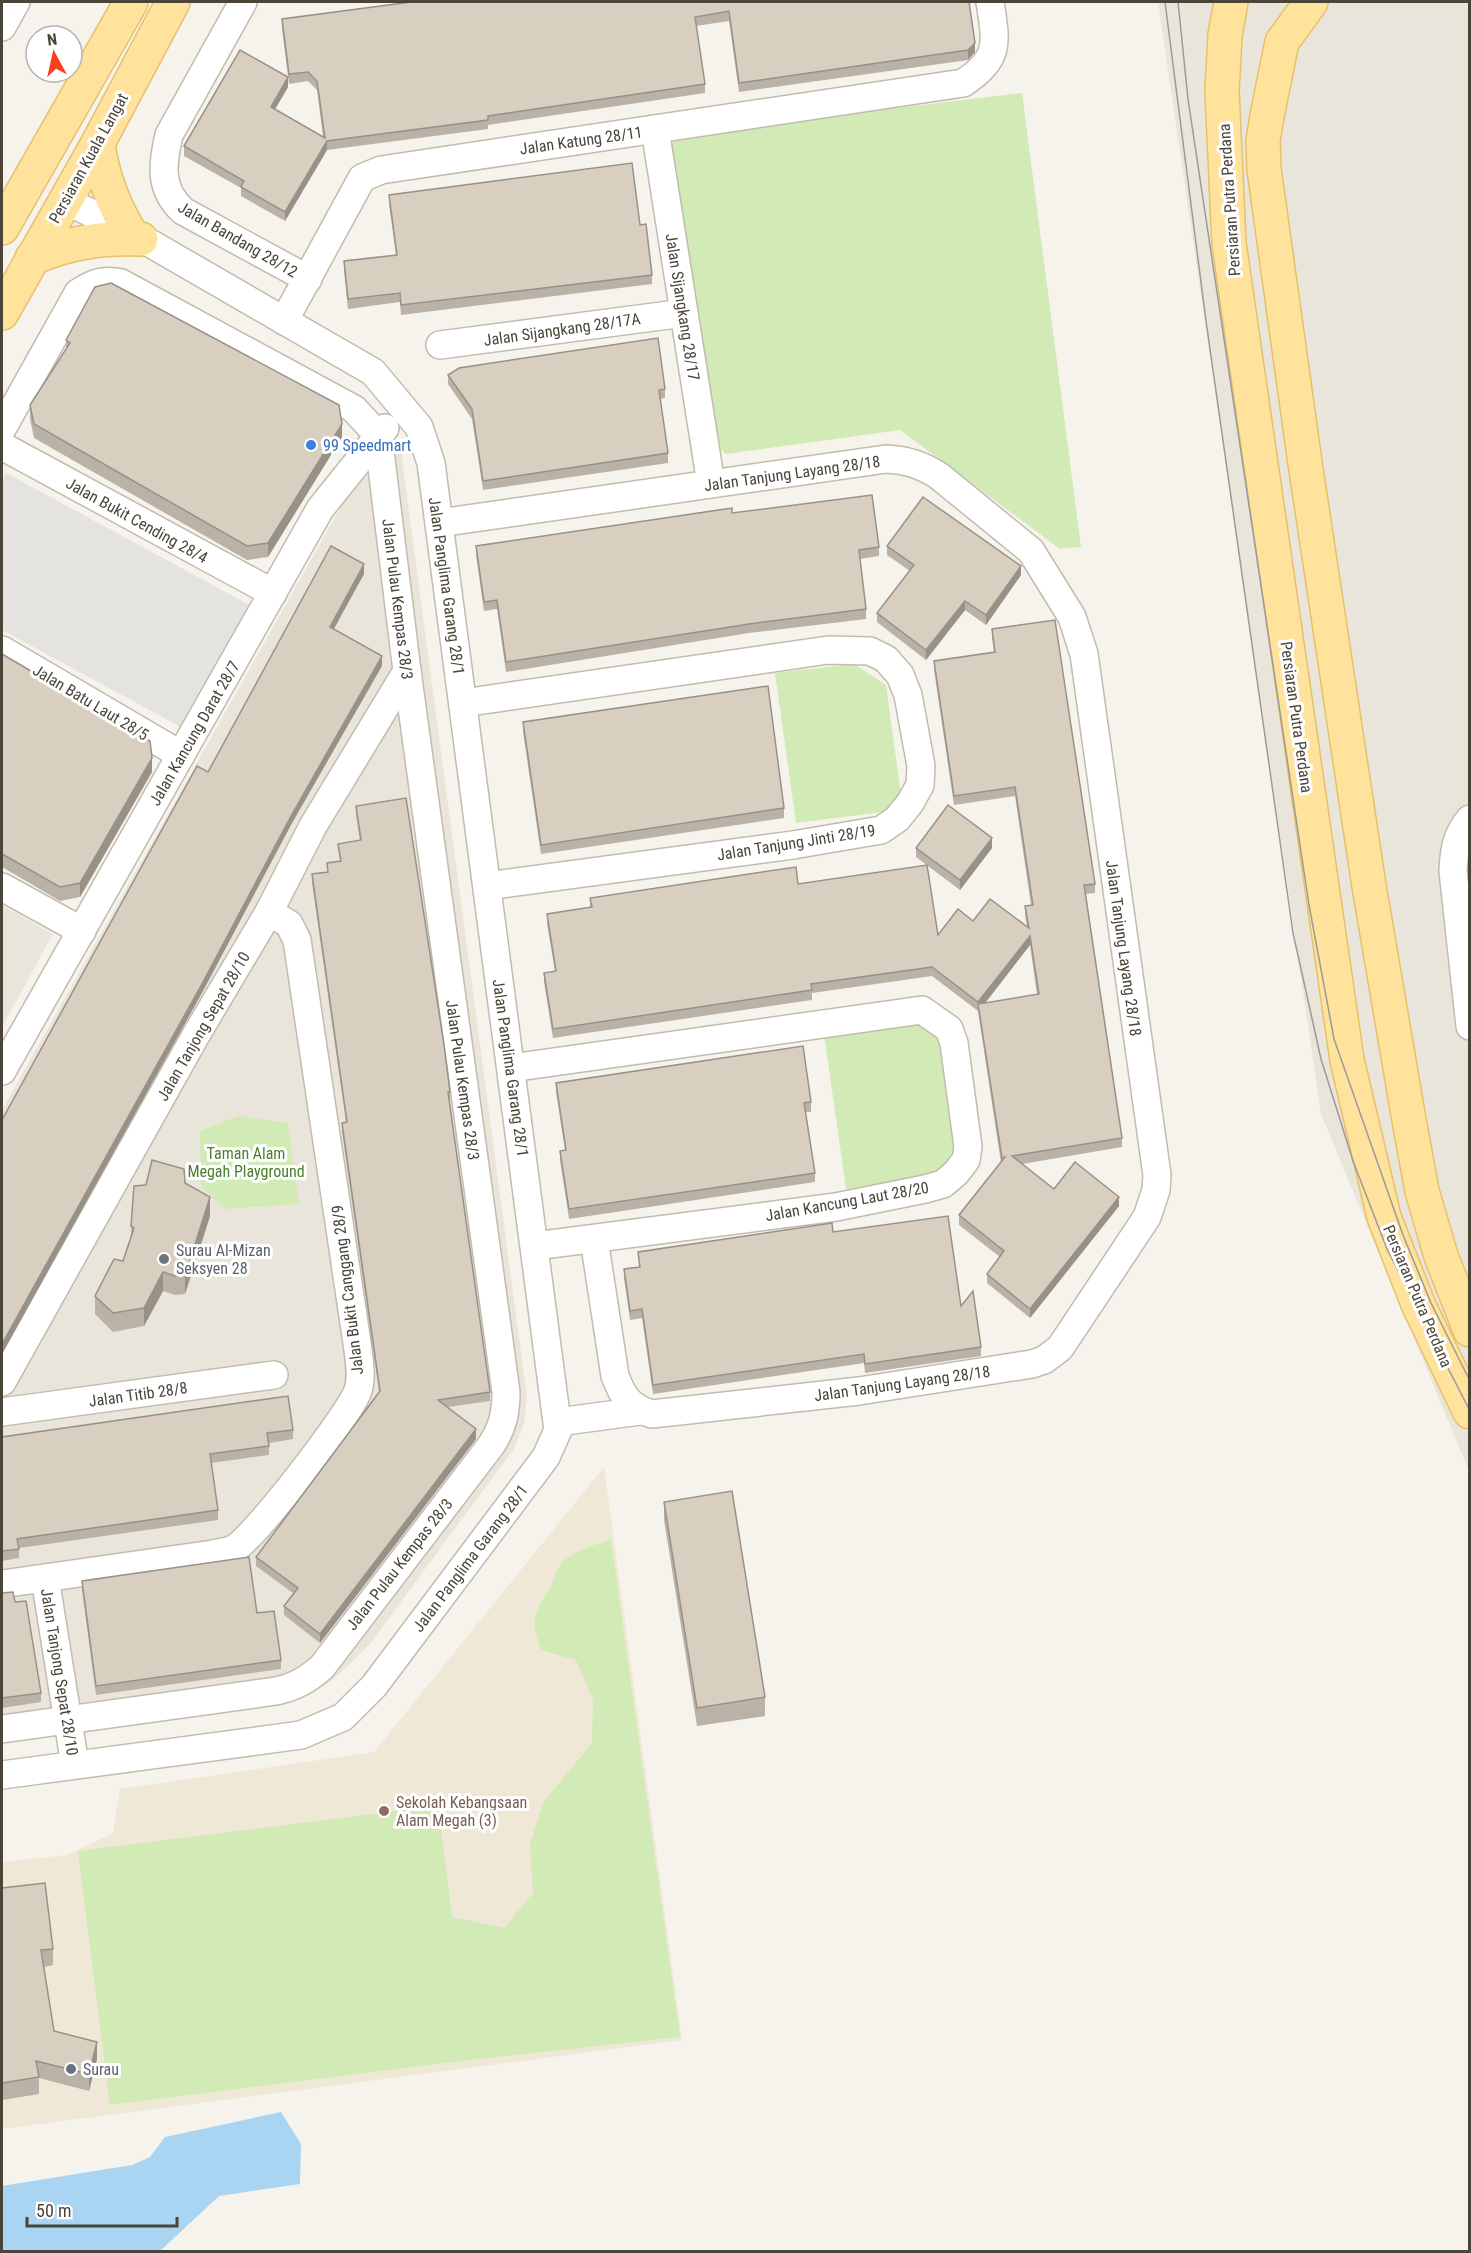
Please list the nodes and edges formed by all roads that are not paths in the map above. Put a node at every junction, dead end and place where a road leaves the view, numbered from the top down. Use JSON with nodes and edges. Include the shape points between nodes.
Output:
{"nodes":[{"id":1,"x":16,"y":2,"type":"edge"},
{"id":2,"x":131,"y":2,"type":"edge"},
{"id":3,"x":173,"y":2,"type":"edge"},
{"id":4,"x":243,"y":2,"type":"edge"},
{"id":5,"x":990,"y":2,"type":"edge"},
{"id":6,"x":1231,"y":2,"type":"edge"},
{"id":7,"x":1311,"y":2,"type":"edge"},
{"id":8,"x":2,"y":27,"type":"edge"},
{"id":9,"x":95,"y":65,"type":"junction"},
{"id":10,"x":655,"y":129,"type":"junction"},
{"id":11,"x":98,"y":143,"type":"junction"},
{"id":12,"x":64,"y":200,"type":"junction"},
{"id":13,"x":2,"y":228,"type":"edge"},
{"id":14,"x":135,"y":235,"type":"junction"},
{"id":15,"x":2,"y":249,"type":"edge"},
{"id":16,"x":32,"y":258,"type":"junction"},
{"id":17,"x":308,"y":279,"type":"junction"},
{"id":18,"x":2,"y":313,"type":"edge"},
{"id":19,"x":684,"y":313,"type":"junction"},
{"id":20,"x":284,"y":321,"type":"junction"},
{"id":21,"x":440,"y":345,"type":"dead end"},
{"id":22,"x":406,"y":408,"type":"junction"},
{"id":23,"x":2,"y":429,"type":"edge"},
{"id":24,"x":378,"y":435,"type":"junction"},
{"id":25,"x":2,"y":446,"type":"edge"},
{"id":26,"x":711,"y":484,"type":"junction"},
{"id":27,"x":439,"y":523,"type":"junction"},
{"id":28,"x":273,"y":593,"type":"junction"},
{"id":29,"x":2,"y":650,"type":"edge"},
{"id":30,"x":407,"y":671,"type":"junction"},
{"id":31,"x":463,"y":703,"type":"junction"},
{"id":32,"x":181,"y":755,"type":"junction"},
{"id":33,"x":1470,"y":819,"type":"edge"},
{"id":34,"x":487,"y":886,"type":"junction"},
{"id":35,"x":2,"y":887,"type":"edge"},
{"id":36,"x":269,"y":912,"type":"junction"},
{"id":37,"x":81,"y":931,"type":"junction"},
{"id":38,"x":1470,"y":1026,"type":"edge"},
{"id":39,"x":511,"y":1068,"type":"junction"},
{"id":40,"x":2,"y":1071,"type":"edge"},
{"id":41,"x":594,"y":1239,"type":"junction"},
{"id":42,"x":535,"y":1246,"type":"junction"},
{"id":43,"x":1470,"y":1330,"type":"edge"},
{"id":44,"x":274,"y":1375,"type":"dead end"},
{"id":45,"x":2,"y":1383,"type":"edge"},
{"id":46,"x":640,"y":1411,"type":"junction"},
{"id":47,"x":2,"y":1412,"type":"edge"},
{"id":48,"x":1470,"y":1412,"type":"edge"},
{"id":49,"x":558,"y":1422,"type":"junction"},
{"id":50,"x":45,"y":1578,"type":"junction"},
{"id":51,"x":2,"y":1584,"type":"edge"},
{"id":52,"x":67,"y":1719,"type":"junction"},
{"id":53,"x":2,"y":1729,"type":"edge"},
{"id":54,"x":75,"y":1765,"type":"junction"},
{"id":55,"x":2,"y":1775,"type":"edge"}],
"edges":[{"from":1,"to":8,"type":"street"},
{"from":2,"to":9,"type":"main road"},
{"from":3,"to":11,"type":"main road","name":"Persiaran Kuala Langat"},
{"from":4,"to":17,"type":"street","name":"Jalan Bandang 28/12","via":[[170,135],[165,151],[165,185],[170,199],[183,211]]},
{"from":5,"to":10,"type":"street","name":"Jalan Katung 28/11","via":[[994,51],[988,64],[963,82]]},
{"from":6,"to":48,"type":"main road","name":"Persiaran Putra Perdana","via":[[1222,91],[1229,243],[1347,1060],[1384,1217],[1418,1304]]},
{"from":7,"to":43,"type":"main road","name":"Persiaran Putra Perdana","via":[[1282,42],[1264,132],[1264,169],[1368,875],[1409,1120],[1422,1191],[1441,1256]]},
{"from":9,"to":12,"type":"main road","via":[[93,82],[59,163],[59,188]]},
{"from":9,"to":13,"type":"main road"},
{"from":10,"to":17,"type":"street","name":"Jalan Katung 28/11","via":[[381,170],[362,178]]},
{"from":10,"to":19,"type":"street","name":"Jalan Sijangkang 28/17"},
{"from":11,"to":12,"type":"main road","name":"Persiaran Kuala Langat"},
{"from":11,"to":14,"type":"main road","via":[[109,193]]},
{"from":12,"to":14,"type":"street","name":"Jalan Panglima Garang 28/1"},
{"from":12,"to":15,"type":"main road","via":[[53,198],[32,207]]},
{"from":12,"to":16,"type":"main road","name":"Persiaran Kuala Langat"},
{"from":14,"to":16,"type":"main road","via":[[78,242]]},
{"from":14,"to":20,"type":"street","name":"Jalan Panglima Garang 28/1"},
{"from":16,"to":18,"type":"main road","name":"Persiaran Kuala Langat"},
{"from":17,"to":20,"type":"street","name":"Jalan Katung 28/11"},
{"from":19,"to":21,"type":"street","name":"Jalan Sijangkang 28/17A"},
{"from":19,"to":26,"type":"street","name":"Jalan Sijangkang 28/17"},
{"from":20,"to":22,"type":"street","name":"Jalan Panglima Garang 28/1","via":[[373,372]]},
{"from":22,"to":24,"type":"street","name":"Jalan Kancung Darat 28/7"},
{"from":22,"to":27,"type":"street","name":"Jalan Panglima Garang 28/1","via":[[427,444]]},
{"from":23,"to":24,"type":"street","via":[[78,293],[92,283],[108,280],[121,283],[354,409]]},
{"from":24,"to":28,"type":"street","name":"Jalan Kancung Darat 28/7","via":[[320,509]]},
{"from":24,"to":30,"type":"street","name":"Jalan Pulau Kempas 28/3"},
{"from":25,"to":28,"type":"street","name":"Jalan Bukit Cending 28/4"},
{"from":26,"to":27,"type":"street","name":"Jalan Tanjung Layang 28/18"},
{"from":26,"to":46,"type":"street","name":"Jalan Tanjung Layang 28/18","via":[[886,459],[907,460],[939,476],[1031,550],[1072,617],[1084,654],[1155,1158],[1156,1190],[1147,1217],[1068,1338],[1044,1360],[859,1391],[652,1414]]},
{"from":27,"to":31,"type":"street","name":"Jalan Panglima Garang 28/1"},
{"from":28,"to":32,"type":"street","name":"Jalan Kancung Darat 28/7"},
{"from":29,"to":32,"type":"street","name":"Jalan Batu Laut 28/5"},
{"from":30,"to":36,"type":"street","name":"Jalan Tanjong Sepat 28/10","via":[[314,826]]},
{"from":30,"to":52,"type":"street","name":"Jalan Pulau Kempas 28/3","via":[[506,1392],[502,1429],[309,1679],[276,1690]]},
{"from":31,"to":34,"type":"street","name":"Jalan Panglima Garang 28/1"},
{"from":31,"to":34,"type":"street","name":"Jalan Tanjung Jinti 28/19","via":[[828,650],[870,651],[886,659],[900,675],[908,696],[921,766],[920,785],[910,803],[881,830]]},
{"from":32,"to":37,"type":"street","name":"Jalan Kancung Darat 28/7"},
{"from":33,"to":38,"type":"street","via":[[1454,847],[1454,871]]},
{"from":34,"to":39,"type":"street","name":"Jalan Panglima Garang 28/1"},
{"from":35,"to":37,"type":"street"},
{"from":36,"to":45,"type":"street","name":"Jalan Tanjong Sepat 28/10"},
{"from":36,"to":50,"type":"street","name":"Jalan Bukit Canggang 28/9","via":[[289,924],[297,940],[357,1343],[358,1392],[273,1507],[235,1548]]},
{"from":37,"to":40,"type":"street","name":"Jalan Kancung Darat 28/7"},
{"from":39,"to":41,"type":"street","name":"Jalan Kancung Laut 28/20","via":[[905,1011],[922,1010],[949,1029],[968,1147],[966,1160],[943,1184],[836,1207]]},
{"from":39,"to":42,"type":"street","name":"Jalan Panglima Garang 28/1"},
{"from":41,"to":42,"type":"street","name":"Jalan Kancung Laut 28/20"},
{"from":41,"to":46,"type":"street","via":[[615,1376],[622,1394]]},
{"from":42,"to":49,"type":"street","name":"Jalan Panglima Garang 28/1"},
{"from":44,"to":47,"type":"street","name":"Jalan Titib 28/8"},
{"from":46,"to":49,"type":"street","name":"Jalan Tanjung Layang 28/18"},
{"from":49,"to":54,"type":"street","name":"Jalan Panglima Garang 28/1","via":[[554,1444],[546,1457],[374,1686],[343,1717],[301,1735]]},
{"from":50,"to":51,"type":"street","name":"Jalan Bukit Canggang 28/9"},
{"from":50,"to":52,"type":"street","name":"Jalan Tanjong Sepat 28/10"},
{"from":52,"to":53,"type":"street","name":"Jalan Pulau Kempas 28/3"},
{"from":52,"to":54,"type":"street","name":"Jalan Tanjong Sepat 28/10"},
{"from":54,"to":55,"type":"street","name":"Jalan Panglima Garang 28/1"}]}
